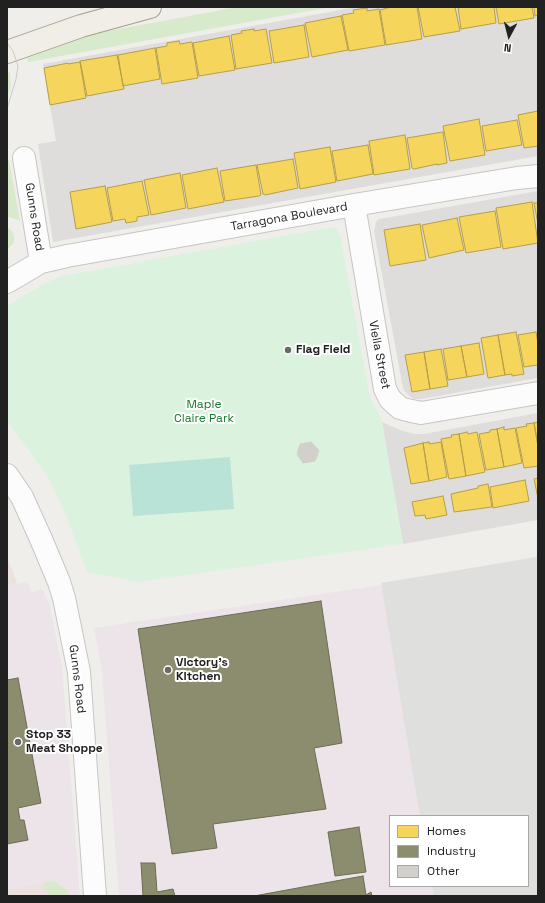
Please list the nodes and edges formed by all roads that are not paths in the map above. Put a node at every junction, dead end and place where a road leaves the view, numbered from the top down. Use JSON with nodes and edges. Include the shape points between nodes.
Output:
{"nodes":[{"id":1,"x":150,"y":7,"type":"edge"},
{"id":2,"x":7,"y":52,"type":"edge"},
{"id":3,"x":24,"y":158,"type":"dead end"},
{"id":4,"x":538,"y":176,"type":"edge"},
{"id":5,"x":354,"y":205,"type":"junction"},
{"id":6,"x":41,"y":262,"type":"junction"},
{"id":7,"x":7,"y":282,"type":"edge"},
{"id":8,"x":538,"y":393,"type":"edge"},
{"id":9,"x":7,"y":475,"type":"edge"},
{"id":10,"x":95,"y":896,"type":"edge"}],
"edges":[{"from":1,"to":2,"type":"main road","via":[[81,26]]},
{"from":3,"to":6,"type":"street","name":"Gunns Road"},
{"from":4,"to":5,"type":"street","name":"Tarragona Boulevard"},
{"from":5,"to":6,"type":"street","name":"Tarragona Boulevard"},
{"from":5,"to":8,"type":"street","name":"Viella Street","via":[[384,389],[390,399],[400,408],[420,413]]},
{"from":6,"to":7,"type":"street","name":"Gunns Road"},
{"from":9,"to":10,"type":"street","name":"Gunns Road","via":[[22,497],[64,598],[79,672]]}]}
